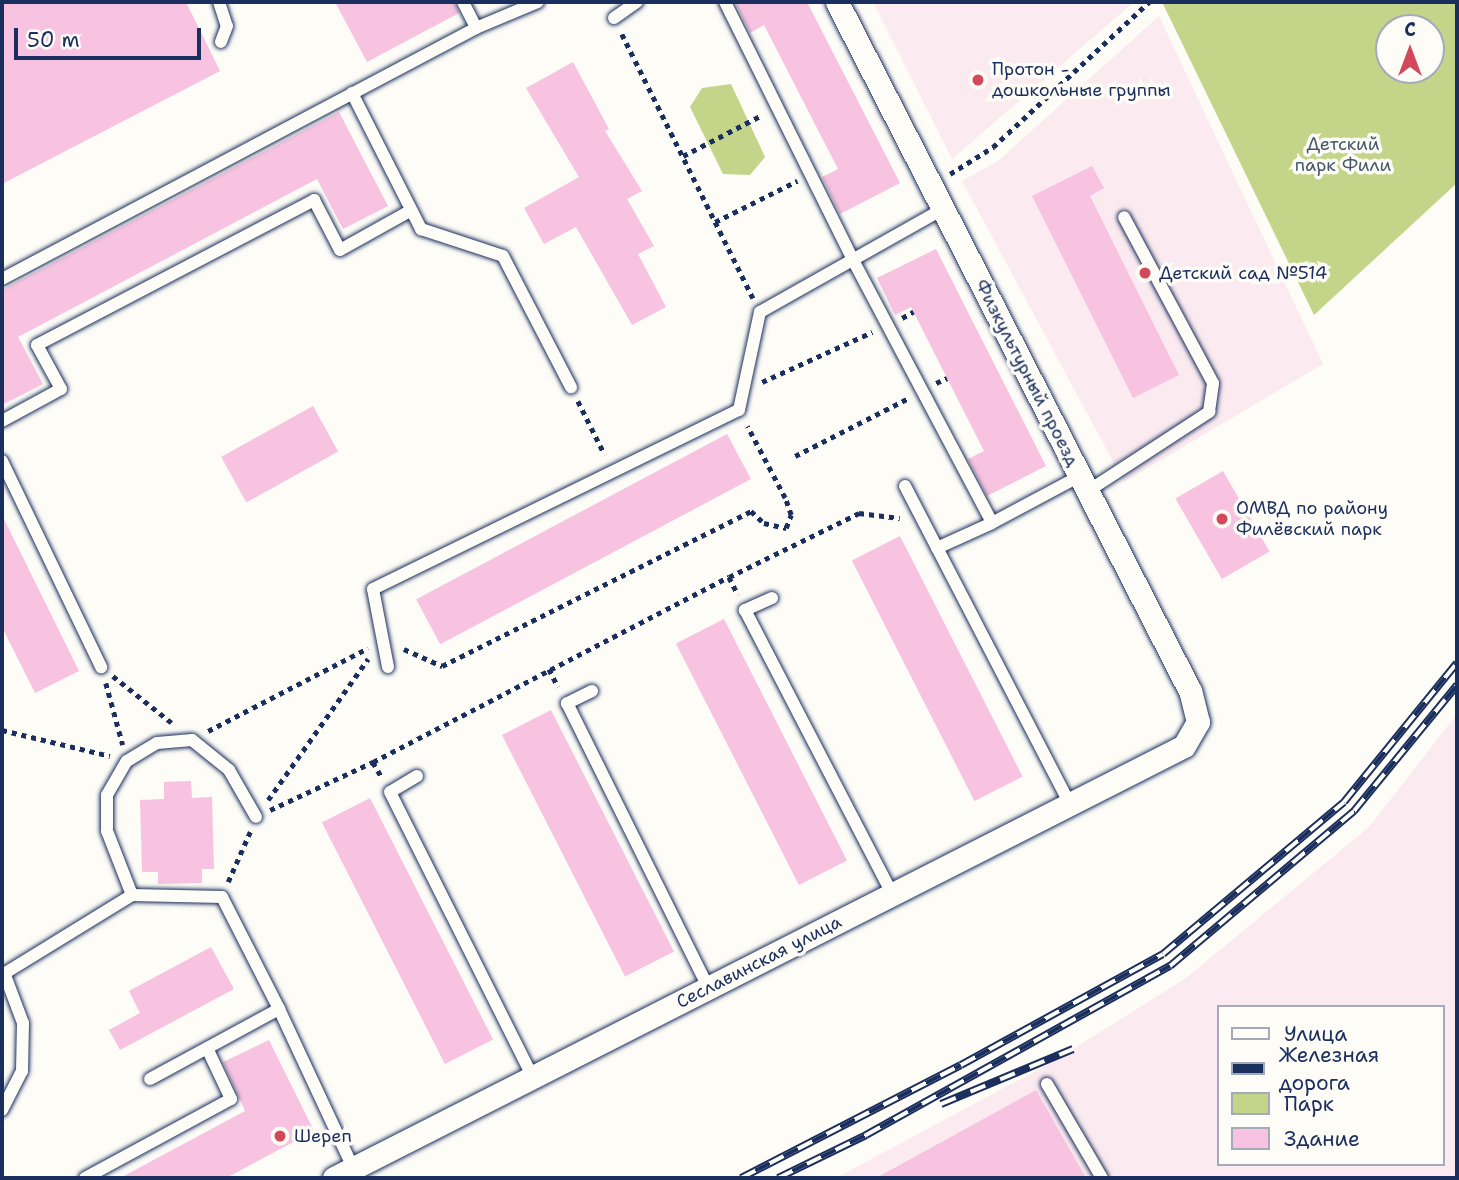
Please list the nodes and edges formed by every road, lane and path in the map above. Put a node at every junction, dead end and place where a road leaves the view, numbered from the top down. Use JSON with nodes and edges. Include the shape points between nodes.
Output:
{"nodes":[{"id":1,"x":219,"y":2,"type":"edge"},
{"id":2,"x":463,"y":2,"type":"edge"},
{"id":3,"x":538,"y":2,"type":"edge"},
{"id":4,"x":637,"y":2,"type":"edge"},
{"id":5,"x":725,"y":2,"type":"edge"},
{"id":6,"x":837,"y":2,"type":"edge"},
{"id":7,"x":1149,"y":2,"type":"edge"},
{"id":8,"x":614,"y":18,"type":"joint"},
{"id":9,"x":475,"y":29,"type":"junction"},
{"id":10,"x":221,"y":42,"type":"dead end"},
{"id":11,"x":352,"y":93,"type":"junction"},
{"id":12,"x":777,"y":108,"type":"junction"},
{"id":13,"x":683,"y":156,"type":"junction"},
{"id":14,"x":810,"y":175,"type":"junction"},
{"id":15,"x":931,"y":186,"type":"junction"},
{"id":16,"x":943,"y":209,"type":"junction"},
{"id":17,"x":410,"y":211,"type":"junction"},
{"id":18,"x":1124,"y":217,"type":"dead end"},
{"id":19,"x":715,"y":222,"type":"junction"},
{"id":20,"x":853,"y":260,"type":"junction"},
{"id":21,"x":2,"y":279,"type":"edge"},
{"id":22,"x":760,"y":312,"type":"junction"},
{"id":23,"x":914,"y":312,"type":"dead end"},
{"id":24,"x":887,"y":325,"type":"junction"},
{"id":25,"x":947,"y":378,"type":"dead end"},
{"id":26,"x":571,"y":387,"type":"joint"},
{"id":27,"x":742,"y":391,"type":"junction"},
{"id":28,"x":922,"y":391,"type":"junction"},
{"id":29,"x":739,"y":410,"type":"junction"},
{"id":30,"x":2,"y":421,"type":"edge"},
{"id":31,"x":795,"y":456,"type":"dead end"},
{"id":32,"x":2,"y":461,"type":"edge"},
{"id":33,"x":613,"y":471,"type":"junction"},
{"id":34,"x":1084,"y":484,"type":"junction"},
{"id":35,"x":905,"y":486,"type":"dead end"},
{"id":36,"x":923,"y":521,"type":"junction"},
{"id":37,"x":992,"y":523,"type":"junction"},
{"id":38,"x":937,"y":548,"type":"junction"},
{"id":39,"x":772,"y":598,"type":"dead end"},
{"id":40,"x":384,"y":640,"type":"junction"},
{"id":41,"x":101,"y":667,"type":"junction"},
{"id":42,"x":388,"y":667,"type":"dead end"},
{"id":43,"x":592,"y":691,"type":"dead end"},
{"id":44,"x":2,"y":730,"type":"edge"},
{"id":45,"x":192,"y":740,"type":"junction"},
{"id":46,"x":1184,"y":746,"type":"joint"},
{"id":47,"x":127,"y":761,"type":"junction"},
{"id":48,"x":417,"y":776,"type":"dead end"},
{"id":49,"x":1070,"y":804,"type":"junction"},
{"id":50,"x":256,"y":817,"type":"junction"},
{"id":51,"x":892,"y":894,"type":"junction"},
{"id":52,"x":132,"y":895,"type":"junction"},
{"id":53,"x":222,"y":897,"type":"junction"},
{"id":54,"x":4,"y":975,"type":"edge"},
{"id":55,"x":708,"y":988,"type":"junction"},
{"id":56,"x":279,"y":1009,"type":"junction"},
{"id":57,"x":207,"y":1048,"type":"junction"},
{"id":58,"x":533,"y":1077,"type":"junction"},
{"id":59,"x":150,"y":1079,"type":"dead end"},
{"id":60,"x":1047,"y":1084,"type":"dead end"},
{"id":61,"x":2,"y":1110,"type":"edge"},
{"id":62,"x":344,"y":1173,"type":"edge"},
{"id":63,"x":85,"y":1178,"type":"edge"},
{"id":64,"x":1102,"y":1178,"type":"edge"}],
"edges":[{"from":1,"to":10,"type":"lane","via":[[227,26]]},
{"from":2,"to":9,"type":"lane"},
{"from":3,"to":9,"type":"lane"},
{"from":4,"to":8,"type":"lane"},
{"from":5,"to":12,"type":"lane"},
{"from":6,"to":15,"type":"street","name":"Физкультурный проезд"},
{"from":7,"to":15,"type":"path","via":[[993,147]]},
{"from":8,"to":13,"type":"path"},
{"from":9,"to":11,"type":"lane"},
{"from":11,"to":17,"type":"lane"},
{"from":11,"to":21,"type":"lane"},
{"from":12,"to":13,"type":"path"},
{"from":12,"to":14,"type":"lane"},
{"from":13,"to":19,"type":"path"},
{"from":14,"to":19,"type":"path"},
{"from":14,"to":20,"type":"lane"},
{"from":15,"to":16,"type":"street","name":"Физкультурный проезд"},
{"from":16,"to":20,"type":"lane"},
{"from":16,"to":34,"type":"street","name":"Физкультурный проезд"},
{"from":17,"to":26,"type":"lane","via":[[421,229],[503,256]]},
{"from":17,"to":30,"type":"lane","via":[[340,250],[314,200],[37,345],[61,389]]},
{"from":18,"to":34,"type":"lane","via":[[1213,383],[1209,412]]},
{"from":19,"to":22,"type":"path"},
{"from":20,"to":22,"type":"lane"},
{"from":20,"to":24,"type":"lane"},
{"from":22,"to":27,"type":"lane"},
{"from":23,"to":24,"type":"path"},
{"from":24,"to":27,"type":"path"},
{"from":24,"to":28,"type":"lane"},
{"from":25,"to":28,"type":"path"},
{"from":26,"to":33,"type":"path"},
{"from":27,"to":29,"type":"lane"},
{"from":28,"to":31,"type":"path"},
{"from":28,"to":37,"type":"lane"},
{"from":29,"to":33,"type":"lane"},
{"from":29,"to":40,"type":"path","via":[[785,498],[791,515],[786,528],[764,523],[751,511],[442,666]]},
{"from":32,"to":41,"type":"lane"},
{"from":33,"to":40,"type":"lane","via":[[373,589]]},
{"from":34,"to":37,"type":"lane"},
{"from":34,"to":46,"type":"street","name":"Физкультурный проезд","via":[[1190,691],[1198,722]]},
{"from":35,"to":36,"type":"lane"},
{"from":36,"to":38,"type":"lane"},
{"from":36,"to":50,"type":"path","via":[[859,513],[373,762]]},
{"from":37,"to":38,"type":"lane"},
{"from":38,"to":49,"type":"lane"},
{"from":39,"to":51,"type":"lane","via":[[745,610]]},
{"from":40,"to":42,"type":"lane"},
{"from":40,"to":45,"type":"path"},
{"from":40,"to":50,"type":"path"},
{"from":41,"to":45,"type":"path"},
{"from":41,"to":47,"type":"path"},
{"from":43,"to":55,"type":"lane","via":[[567,703]]},
{"from":44,"to":47,"type":"path"},
{"from":45,"to":47,"type":"lane","via":[[157,743]]},
{"from":45,"to":50,"type":"lane","via":[[229,770]]},
{"from":46,"to":49,"type":"street","name":"Сеславинская улица"},
{"from":47,"to":52,"type":"lane","via":[[107,795],[107,831]]},
{"from":48,"to":58,"type":"lane","via":[[390,792]]},
{"from":49,"to":51,"type":"street","name":"Сеславинская улица"},
{"from":50,"to":53,"type":"path"},
{"from":51,"to":55,"type":"street","name":"Сеславинская улица"},
{"from":52,"to":53,"type":"lane"},
{"from":52,"to":54,"type":"lane"},
{"from":53,"to":56,"type":"lane"},
{"from":54,"to":61,"type":"lane","via":[[23,1023],[22,1071]]},
{"from":55,"to":58,"type":"street","name":"Сеславинская улица"},
{"from":56,"to":57,"type":"lane"},
{"from":56,"to":62,"type":"lane"},
{"from":57,"to":59,"type":"lane"},
{"from":57,"to":63,"type":"lane","via":[[231,1099]]},
{"from":58,"to":62,"type":"street","name":"Сеславинская улица"},
{"from":60,"to":64,"type":"lane"}]}
